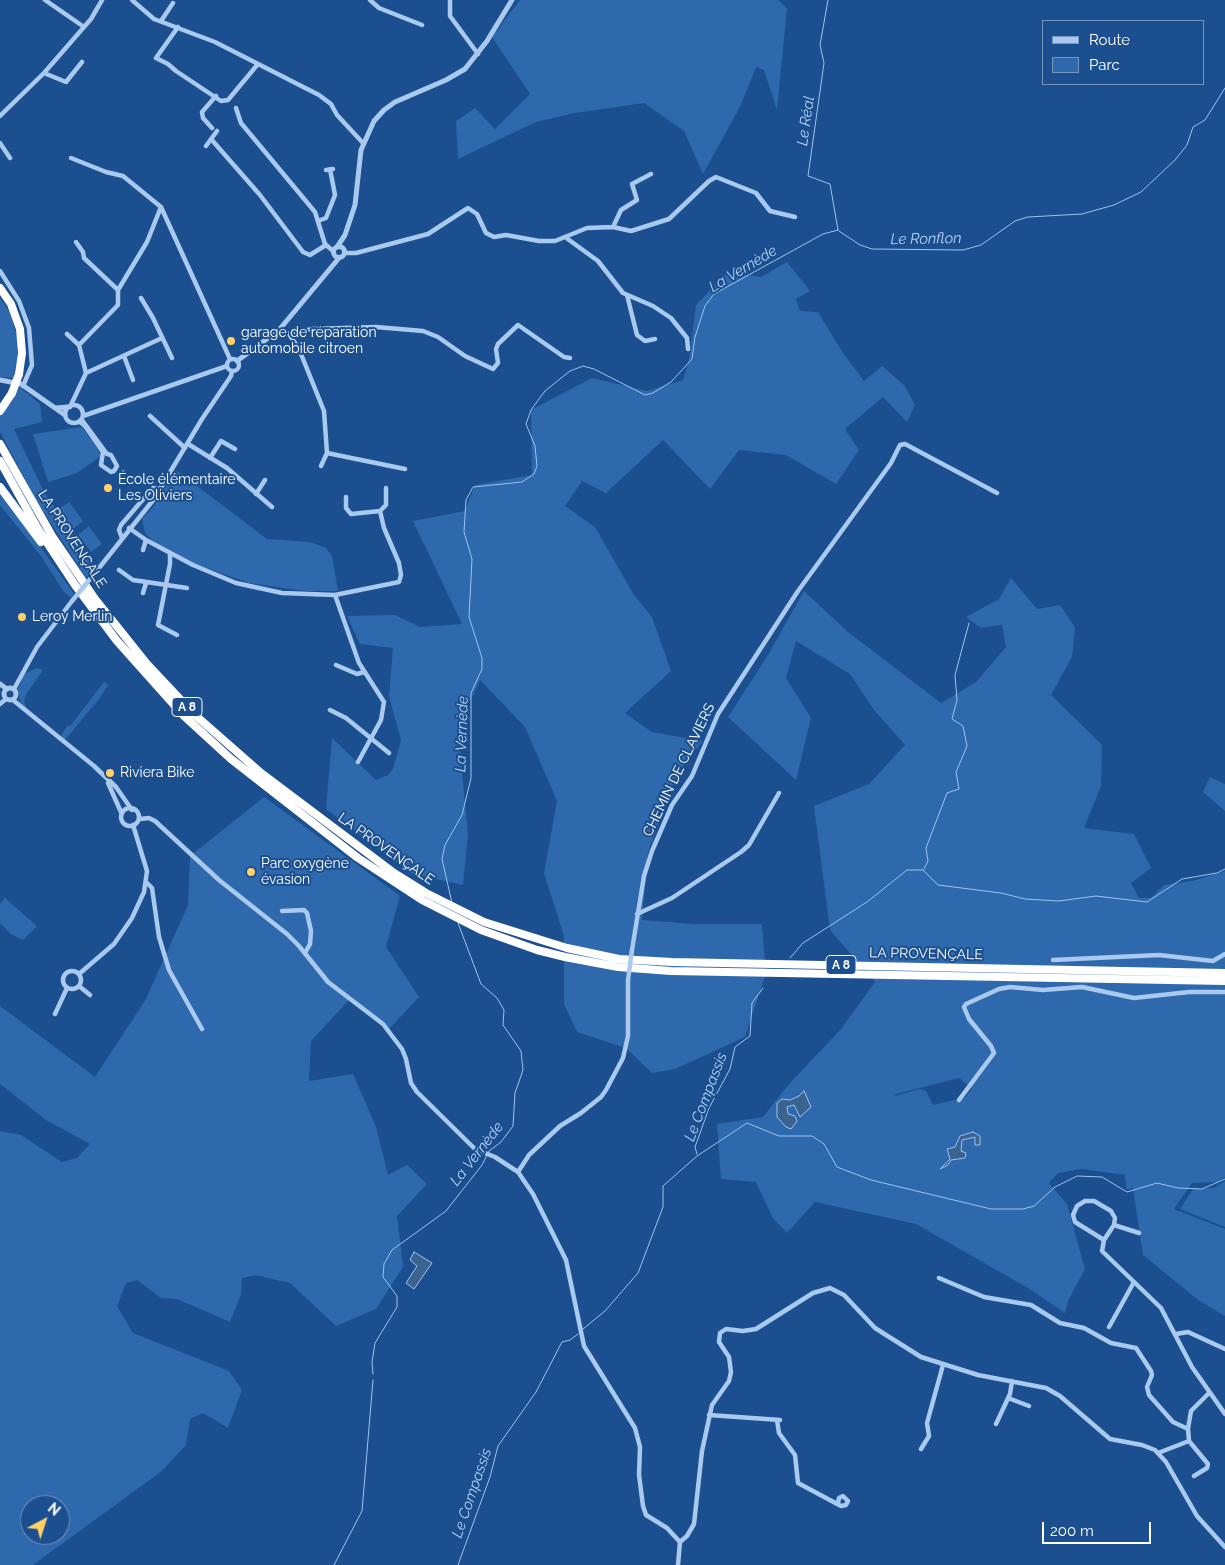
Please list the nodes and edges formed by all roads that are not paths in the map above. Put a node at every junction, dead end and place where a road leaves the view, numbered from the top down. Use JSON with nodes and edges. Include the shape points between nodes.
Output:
{"nodes":[{"id":1,"x":45,"y":0,"type":"edge"},
{"id":2,"x":102,"y":0,"type":"edge"},
{"id":3,"x":132,"y":0,"type":"edge"},
{"id":4,"x":370,"y":0,"type":"edge"},
{"id":5,"x":450,"y":0,"type":"edge"},
{"id":6,"x":512,"y":0,"type":"edge"},
{"id":7,"x":173,"y":4,"type":"dead end"},
{"id":8,"x":161,"y":21,"type":"junction"},
{"id":9,"x":422,"y":25,"type":"dead end"},
{"id":10,"x":84,"y":27,"type":"junction"},
{"id":11,"x":178,"y":27,"type":"junction"},
{"id":12,"x":478,"y":54,"type":"junction"},
{"id":13,"x":82,"y":62,"type":"dead end"},
{"id":14,"x":258,"y":64,"type":"junction"},
{"id":15,"x":44,"y":73,"type":"junction"},
{"id":16,"x":216,"y":96,"type":"junction"},
{"id":17,"x":236,"y":108,"type":"dead end"},
{"id":18,"x":0,"y":116,"type":"edge"},
{"id":19,"x":212,"y":128,"type":"dead end"},
{"id":20,"x":217,"y":131,"type":"dead end"},
{"id":21,"x":211,"y":139,"type":"junction"},
{"id":22,"x":363,"y":142,"type":"junction"},
{"id":23,"x":0,"y":143,"type":"edge"},
{"id":24,"x":206,"y":146,"type":"dead end"},
{"id":25,"x":10,"y":158,"type":"dead end"},
{"id":26,"x":72,"y":158,"type":"dead end"},
{"id":27,"x":330,"y":169,"type":"dead end"},
{"id":28,"x":651,"y":174,"type":"dead end"},
{"id":29,"x":161,"y":207,"type":"junction"},
{"id":30,"x":795,"y":217,"type":"dead end"},
{"id":31,"x":318,"y":221,"type":"junction"},
{"id":32,"x":613,"y":226,"type":"junction"},
{"id":33,"x":345,"y":235,"type":"junction"},
{"id":34,"x":565,"y":237,"type":"junction"},
{"id":35,"x":76,"y":242,"type":"dead end"},
{"id":36,"x":326,"y":246,"type":"junction"},
{"id":37,"x":335,"y":251,"type":"junction"},
{"id":38,"x":344,"y":251,"type":"junction"},
{"id":39,"x":339,"y":258,"type":"junction"},
{"id":40,"x":331,"y":266,"type":"junction"},
{"id":41,"x":0,"y":271,"type":"edge"},
{"id":42,"x":0,"y":288,"type":"edge"},
{"id":43,"x":118,"y":290,"type":"junction"},
{"id":44,"x":0,"y":295,"type":"edge"},
{"id":45,"x":627,"y":295,"type":"junction"},
{"id":46,"x":140,"y":298,"type":"dead end"},
{"id":47,"x":279,"y":330,"type":"junction"},
{"id":48,"x":67,"y":334,"type":"dead end"},
{"id":49,"x":290,"y":334,"type":"junction"},
{"id":50,"x":162,"y":338,"type":"junction"},
{"id":51,"x":655,"y":339,"type":"dead end"},
{"id":52,"x":79,"y":345,"type":"junction"},
{"id":53,"x":688,"y":349,"type":"dead end"},
{"id":54,"x":124,"y":356,"type":"junction"},
{"id":55,"x":172,"y":358,"type":"dead end"},
{"id":56,"x":570,"y":358,"type":"dead end"},
{"id":57,"x":230,"y":359,"type":"junction"},
{"id":58,"x":237,"y":361,"type":"junction"},
{"id":59,"x":227,"y":366,"type":"junction"},
{"id":60,"x":232,"y":371,"type":"junction"},
{"id":61,"x":86,"y":373,"type":"junction"},
{"id":62,"x":18,"y":374,"type":"junction"},
{"id":63,"x":0,"y":380,"type":"edge"},
{"id":64,"x":133,"y":380,"type":"dead end"},
{"id":65,"x":23,"y":386,"type":"junction"},
{"id":66,"x":74,"y":397,"type":"junction"},
{"id":67,"x":69,"y":407,"type":"junction"},
{"id":68,"x":56,"y":408,"type":"junction"},
{"id":69,"x":80,"y":408,"type":"junction"},
{"id":70,"x":0,"y":410,"type":"edge"},
{"id":71,"x":92,"y":412,"type":"junction"},
{"id":72,"x":65,"y":416,"type":"junction"},
{"id":73,"x":150,"y":416,"type":"dead end"},
{"id":74,"x":82,"y":419,"type":"junction"},
{"id":75,"x":0,"y":444,"type":"edge"},
{"id":76,"x":187,"y":446,"type":"junction"},
{"id":77,"x":235,"y":449,"type":"dead end"},
{"id":78,"x":327,"y":453,"type":"junction"},
{"id":79,"x":210,"y":458,"type":"junction"},
{"id":80,"x":0,"y":461,"type":"edge"},
{"id":81,"x":321,"y":466,"type":"dead end"},
{"id":82,"x":405,"y":469,"type":"dead end"},
{"id":83,"x":265,"y":480,"type":"dead end"},
{"id":84,"x":0,"y":487,"type":"edge"},
{"id":85,"x":386,"y":488,"type":"dead end"},
{"id":86,"x":160,"y":490,"type":"junction"},
{"id":87,"x":256,"y":494,"type":"junction"},
{"id":88,"x":997,"y":494,"type":"dead end"},
{"id":89,"x":346,"y":497,"type":"dead end"},
{"id":90,"x":272,"y":507,"type":"dead end"},
{"id":91,"x":380,"y":510,"type":"junction"},
{"id":92,"x":129,"y":528,"type":"junction"},
{"id":93,"x":122,"y":538,"type":"junction"},
{"id":94,"x":146,"y":540,"type":"junction"},
{"id":95,"x":143,"y":550,"type":"dead end"},
{"id":96,"x":170,"y":553,"type":"junction"},
{"id":97,"x":119,"y":570,"type":"dead end"},
{"id":98,"x":146,"y":582,"type":"junction"},
{"id":99,"x":75,"y":585,"type":"junction"},
{"id":100,"x":167,"y":585,"type":"junction"},
{"id":101,"x":187,"y":588,"type":"dead end"},
{"id":102,"x":143,"y":593,"type":"dead end"},
{"id":103,"x":335,"y":595,"type":"junction"},
{"id":104,"x":177,"y":635,"type":"dead end"},
{"id":105,"x":336,"y":665,"type":"dead end"},
{"id":106,"x":364,"y":672,"type":"junction"},
{"id":107,"x":0,"y":684,"type":"edge"},
{"id":108,"x":14,"y":689,"type":"junction"},
{"id":109,"x":4,"y":693,"type":"edge"},
{"id":110,"x":13,"y":700,"type":"junction"},
{"id":111,"x":0,"y":704,"type":"edge"},
{"id":112,"x":330,"y":710,"type":"dead end"},
{"id":113,"x":370,"y":739,"type":"junction"},
{"id":114,"x":388,"y":753,"type":"dead end"},
{"id":115,"x":358,"y":762,"type":"dead end"},
{"id":116,"x":107,"y":780,"type":"junction"},
{"id":117,"x":779,"y":793,"type":"dead end"},
{"id":118,"x":132,"y":810,"type":"junction"},
{"id":119,"x":121,"y":812,"type":"junction"},
{"id":120,"x":140,"y":819,"type":"junction"},
{"id":121,"x":133,"y":825,"type":"junction"},
{"id":122,"x":146,"y":882,"type":"junction"},
{"id":123,"x":282,"y":911,"type":"dead end"},
{"id":124,"x":637,"y":914,"type":"junction"},
{"id":125,"x":306,"y":953,"type":"junction"},
{"id":126,"x":1225,"y":954,"type":"edge"},
{"id":127,"x":1053,"y":960,"type":"dead end"},
{"id":128,"x":1225,"y":973,"type":"edge"},
{"id":129,"x":78,"y":974,"type":"junction"},
{"id":130,"x":1225,"y":981,"type":"edge"},
{"id":131,"x":79,"y":986,"type":"junction"},
{"id":132,"x":67,"y":988,"type":"junction"},
{"id":133,"x":1225,"y":992,"type":"edge"},
{"id":134,"x":90,"y":995,"type":"dead end"},
{"id":135,"x":55,"y":1014,"type":"dead end"},
{"id":136,"x":202,"y":1029,"type":"dead end"},
{"id":137,"x":959,"y":1100,"type":"dead end"},
{"id":138,"x":518,"y":1172,"type":"junction"},
{"id":139,"x":1114,"y":1225,"type":"junction"},
{"id":140,"x":1139,"y":1233,"type":"dead end"},
{"id":141,"x":1104,"y":1240,"type":"junction"},
{"id":142,"x":939,"y":1278,"type":"dead end"},
{"id":143,"x":1134,"y":1282,"type":"junction"},
{"id":144,"x":1109,"y":1327,"type":"dead end"},
{"id":145,"x":1176,"y":1334,"type":"junction"},
{"id":146,"x":1225,"y":1349,"type":"edge"},
{"id":147,"x":944,"y":1365,"type":"junction"},
{"id":148,"x":1012,"y":1381,"type":"junction"},
{"id":149,"x":1208,"y":1392,"type":"junction"},
{"id":150,"x":1008,"y":1398,"type":"junction"},
{"id":151,"x":1029,"y":1406,"type":"dead end"},
{"id":152,"x":1225,"y":1414,"type":"edge"},
{"id":153,"x":709,"y":1416,"type":"junction"},
{"id":154,"x":996,"y":1424,"type":"dead end"},
{"id":155,"x":1188,"y":1429,"type":"junction"},
{"id":156,"x":1189,"y":1441,"type":"junction"},
{"id":157,"x":920,"y":1449,"type":"dead end"},
{"id":158,"x":1158,"y":1453,"type":"junction"},
{"id":159,"x":1194,"y":1476,"type":"dead end"},
{"id":160,"x":838,"y":1503,"type":"dead end"},
{"id":161,"x":680,"y":1542,"type":"junction"},
{"id":162,"x":1225,"y":1547,"type":"edge"},
{"id":163,"x":678,"y":1565,"type":"edge"}],
"edges":[{"from":1,"to":10,"type":"street"},
{"from":2,"to":10,"type":"street"},
{"from":3,"to":8,"type":"street","via":[[150,17]]},
{"from":4,"to":9,"type":"street","via":[[380,8]]},
{"from":5,"to":12,"type":"street","via":[[450,16]]},
{"from":6,"to":12,"type":"street"},
{"from":7,"to":8,"type":"street"},
{"from":8,"to":11,"type":"street"},
{"from":10,"to":15,"type":"street"},
{"from":11,"to":14,"type":"street"},
{"from":11,"to":16,"type":"street","via":[[157,55],[157,60]]},
{"from":12,"to":22,"type":"street","via":[[458,75],[388,106],[374,121]]},
{"from":13,"to":15,"type":"street","via":[[66,82]]},
{"from":14,"to":16,"type":"street","via":[[228,100],[221,101]]},
{"from":14,"to":22,"type":"street","via":[[328,101]]},
{"from":15,"to":18,"type":"street"},
{"from":16,"to":19,"type":"street","via":[[202,112]]},
{"from":17,"to":31,"type":"street","via":[[241,123],[315,212]]},
{"from":20,"to":21,"type":"street"},
{"from":21,"to":24,"type":"street"},
{"from":21,"to":36,"type":"street","via":[[260,195],[303,252],[310,254]]},
{"from":22,"to":33,"type":"street","via":[[358,194]]},
{"from":23,"to":25,"type":"street"},
{"from":26,"to":29,"type":"street","via":[[123,176]]},
{"from":27,"to":31,"type":"street","via":[[335,195],[326,218]]},
{"from":28,"to":32,"type":"street","via":[[632,184],[637,200],[621,210]]},
{"from":29,"to":43,"type":"street","via":[[147,242]]},
{"from":29,"to":57,"type":"street"},
{"from":30,"to":32,"type":"street","via":[[770,212],[756,194],[716,177],[669,219],[631,231]]},
{"from":31,"to":36,"type":"street"},
{"from":32,"to":34,"type":"street","via":[[587,228]]},
{"from":33,"to":37,"type":"street"},
{"from":33,"to":38,"type":"street"},
{"from":34,"to":38,"type":"street","via":[[539,241],[506,235],[490,236],[477,214],[468,208],[428,234],[356,253]]},
{"from":34,"to":45,"type":"street","via":[[598,260]]},
{"from":35,"to":43,"type":"street","via":[[84,258]]},
{"from":36,"to":37,"type":"street"},
{"from":37,"to":38,"type":"street"},
{"from":37,"to":39,"type":"street"},
{"from":37,"to":40,"type":"street"},
{"from":38,"to":39,"type":"street"},
{"from":39,"to":40,"type":"street"},
{"from":40,"to":47,"type":"street"},
{"from":41,"to":65,"type":"street","via":[[26,316],[32,365]]},
{"from":42,"to":62,"type":"highway","via":[[20,329],[22,353]]},
{"from":43,"to":52,"type":"street","via":[[118,305]]},
{"from":44,"to":62,"type":"highway","via":[[17,326],[20,346]]},
{"from":45,"to":51,"type":"street","via":[[638,335],[645,341]]},
{"from":45,"to":53,"type":"street","via":[[671,318],[687,338]]},
{"from":46,"to":50,"type":"street"},
{"from":47,"to":49,"type":"street"},
{"from":47,"to":58,"type":"street"},
{"from":48,"to":52,"type":"street"},
{"from":49,"to":56,"type":"street","via":[[312,329],[376,327],[422,331],[493,369],[498,363],[498,344],[518,325]]},
{"from":49,"to":78,"type":"street","via":[[321,401]]},
{"from":50,"to":54,"type":"street"},
{"from":50,"to":55,"type":"street"},
{"from":52,"to":61,"type":"street"},
{"from":54,"to":61,"type":"street"},
{"from":54,"to":64,"type":"street"},
{"from":57,"to":58,"type":"street"},
{"from":57,"to":59,"type":"street"},
{"from":58,"to":60,"type":"street","via":[[238,367]]},
{"from":59,"to":60,"type":"street"},
{"from":59,"to":71,"type":"street"},
{"from":60,"to":76,"type":"street"},
{"from":61,"to":66,"type":"street"},
{"from":62,"to":70,"type":"highway","bridge":true},
{"from":63,"to":65,"type":"street","via":[[14,381]]},
{"from":65,"to":68,"type":"street"},
{"from":66,"to":67,"type":"street"},
{"from":66,"to":69,"type":"street"},
{"from":67,"to":68,"type":"street"},
{"from":67,"to":69,"type":"street"},
{"from":67,"to":72,"type":"street"},
{"from":68,"to":72,"type":"street"},
{"from":69,"to":71,"type":"street"},
{"from":69,"to":74,"type":"street"},
{"from":71,"to":74,"type":"street"},
{"from":72,"to":74,"type":"street","via":[[72,423]]},
{"from":73,"to":76,"type":"street"},
{"from":74,"to":74,"type":"street","via":[[103,452],[101,465],[114,471],[118,466]]},
{"from":75,"to":128,"type":"highway","name":"LA PROVENÇALE","number":"A 8","via":[[37,512],[75,570],[124,636],[174,694],[215,735],[261,773],[394,873],[465,913],[536,940],[619,958],[672,962]]},
{"from":76,"to":79,"type":"street"},
{"from":76,"to":86,"type":"street"},
{"from":77,"to":79,"type":"street","via":[[221,441]]},
{"from":78,"to":81,"type":"street"},
{"from":78,"to":82,"type":"street"},
{"from":79,"to":87,"type":"street","via":[[227,468]]},
{"from":80,"to":99,"type":"highway","name":"LA PROVENÇALE","number":"A 8","via":[[38,529]]},
{"from":83,"to":87,"type":"street"},
{"from":84,"to":99,"type":"highway"},
{"from":85,"to":91,"type":"street","via":[[386,505]]},
{"from":86,"to":92,"type":"street"},
{"from":86,"to":93,"type":"street","via":[[153,488],[121,525]]},
{"from":87,"to":90,"type":"street"},
{"from":88,"to":124,"type":"street","name":"CHEMIN DE CLAVIERS","via":[[905,444],[900,445],[891,463],[798,591],[718,714],[692,776],[672,805],[652,851]]},
{"from":89,"to":91,"type":"street","via":[[346,508],[351,514]]},
{"from":91,"to":103,"type":"street","via":[[399,563],[399,582]]},
{"from":92,"to":93,"type":"street"},
{"from":92,"to":94,"type":"street"},
{"from":93,"to":108,"type":"street","bridge":true,"via":[[37,647]]},
{"from":94,"to":95,"type":"street"},
{"from":94,"to":96,"type":"street"},
{"from":96,"to":100,"type":"street"},
{"from":96,"to":103,"type":"street","via":[[236,583],[282,593]]},
{"from":97,"to":98,"type":"street","via":[[133,580]]},
{"from":98,"to":100,"type":"street"},
{"from":98,"to":102,"type":"street"},
{"from":99,"to":130,"type":"highway","name":"LA PROVENÇALE","number":"A 8","via":[[117,641],[162,692],[230,760],[366,863],[422,900],[506,940],[565,957],[618,967],[662,970]]},
{"from":100,"to":101,"type":"street"},
{"from":100,"to":104,"type":"street","via":[[158,625]]},
{"from":103,"to":106,"type":"street"},
{"from":105,"to":106,"type":"street","via":[[357,674]]},
{"from":106,"to":113,"type":"street","via":[[384,702],[383,715]]},
{"from":107,"to":109,"type":"street"},
{"from":108,"to":109,"type":"street"},
{"from":108,"to":110,"type":"street"},
{"from":109,"to":110,"type":"street"},
{"from":109,"to":111,"type":"street"},
{"from":110,"to":116,"type":"street"},
{"from":112,"to":113,"type":"street","via":[[346,718]]},
{"from":113,"to":114,"type":"street"},
{"from":113,"to":115,"type":"street"},
{"from":116,"to":118,"type":"street"},
{"from":116,"to":119,"type":"street"},
{"from":117,"to":124,"type":"street","via":[[749,845],[741,852],[672,898]]},
{"from":118,"to":119,"type":"street","via":[[126,808]]},
{"from":118,"to":120,"type":"street"},
{"from":119,"to":121,"type":"street","via":[[122,820]]},
{"from":120,"to":121,"type":"street"},
{"from":120,"to":125,"type":"street","via":[[155,821]]},
{"from":121,"to":122,"type":"street","via":[[145,862]]},
{"from":122,"to":129,"type":"street","via":[[142,898],[123,933]]},
{"from":122,"to":136,"type":"street","via":[[152,888],[166,961]]},
{"from":123,"to":125,"type":"street","via":[[304,910],[306,913],[311,931]]},
{"from":124,"to":138,"type":"street","name":"CHEMIN DE CLAVIERS","bridge":true,"via":[[628,980],[628,1036],[623,1058],[601,1097],[560,1126],[529,1156]]},
{"from":125,"to":138,"type":"street","via":[[328,982],[383,1024],[402,1049],[411,1083],[417,1092],[475,1149]]},
{"from":126,"to":127,"type":"street","via":[[1214,961],[1158,955]]},
{"from":129,"to":131,"type":"street","via":[[81,979]]},
{"from":129,"to":132,"type":"street","via":[[70,971],[65,974],[63,980]]},
{"from":131,"to":132,"type":"street"},
{"from":131,"to":134,"type":"street"},
{"from":132,"to":135,"type":"street"},
{"from":133,"to":137,"type":"street","via":[[1134,998],[1082,987],[999,989],[964,1007],[994,1053]]},
{"from":138,"to":161,"type":"street","via":[[533,1194],[566,1260],[584,1346],[639,1436],[640,1487],[646,1515],[667,1528]]},
{"from":139,"to":140,"type":"street"},
{"from":139,"to":141,"type":"street"},
{"from":139,"to":141,"type":"street","via":[[1111,1211],[1094,1200],[1077,1206],[1073,1215],[1076,1222]]},
{"from":141,"to":143,"type":"street","via":[[1102,1251]]},
{"from":142,"to":155,"type":"street","via":[[984,1297],[1031,1305],[1060,1323],[1084,1328],[1111,1343],[1136,1348],[1151,1371],[1148,1395],[1173,1422]]},
{"from":143,"to":144,"type":"street"},
{"from":143,"to":145,"type":"street","via":[[1161,1308]]},
{"from":145,"to":146,"type":"street","via":[[1188,1332]]},
{"from":145,"to":149,"type":"street"},
{"from":147,"to":148,"type":"street"},
{"from":147,"to":153,"type":"street","via":[[921,1357],[892,1340],[864,1318],[844,1295],[824,1288],[756,1329],[726,1329],[720,1333],[719,1342],[729,1357],[731,1372]]},
{"from":147,"to":157,"type":"street","via":[[927,1423],[929,1436]]},
{"from":148,"to":150,"type":"street"},
{"from":148,"to":158,"type":"street","via":[[1055,1393],[1110,1439],[1142,1445]]},
{"from":149,"to":152,"type":"street"},
{"from":149,"to":155,"type":"street","via":[[1194,1406]]},
{"from":150,"to":151,"type":"street"},
{"from":150,"to":154,"type":"street"},
{"from":153,"to":160,"type":"street","via":[[778,1420],[778,1433],[795,1455],[798,1483]]},
{"from":153,"to":161,"type":"street","via":[[694,1524]]},
{"from":155,"to":156,"type":"street"},
{"from":156,"to":158,"type":"street"},
{"from":156,"to":159,"type":"street","via":[[1208,1464]]},
{"from":158,"to":162,"type":"street","via":[[1197,1516]]},
{"from":161,"to":163,"type":"street"}]}
